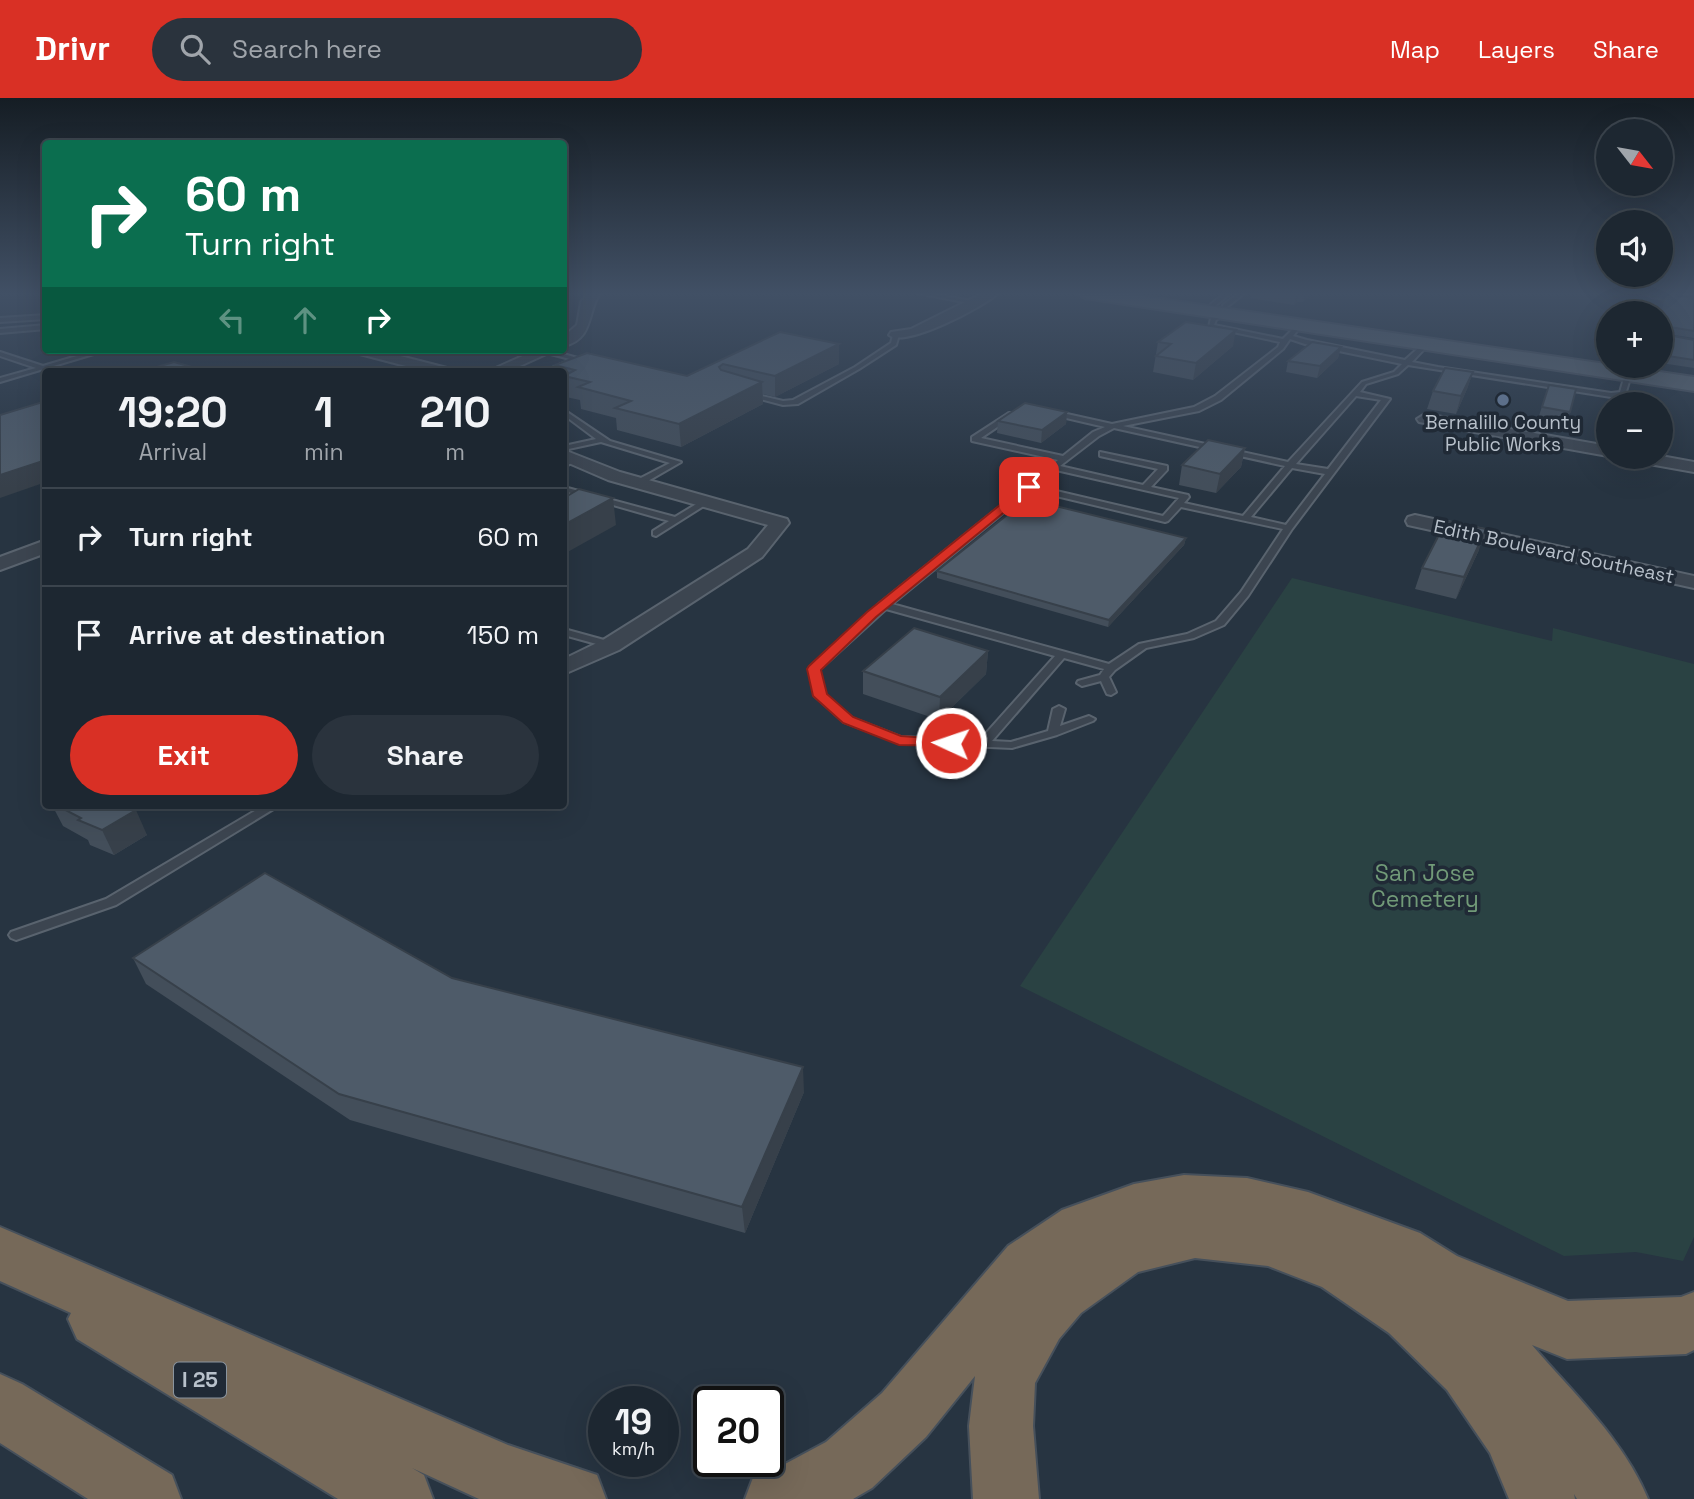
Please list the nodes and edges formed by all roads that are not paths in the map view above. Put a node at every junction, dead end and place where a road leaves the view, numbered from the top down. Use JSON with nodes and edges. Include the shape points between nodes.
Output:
{"nodes":[{"id":1,"x":14,"y":358,"type":"edge"},
{"id":2,"x":76,"y":358,"type":"edge"},
{"id":3,"x":393,"y":358,"type":"edge"},
{"id":4,"x":528,"y":358,"type":"edge"},
{"id":5,"x":872,"y":358,"type":"edge"},
{"id":6,"x":1268,"y":358,"type":"edge"},
{"id":7,"x":1391,"y":358,"type":"edge"},
{"id":8,"x":1413,"y":358,"type":"edge"},
{"id":9,"x":1542,"y":358,"type":"edge"},
{"id":10,"x":1565,"y":358,"type":"edge"},
{"id":11,"x":577,"y":359,"type":"joint"},
{"id":12,"x":1410,"y":362,"type":"junction"},
{"id":13,"x":1596,"y":362,"type":"edge"},
{"id":14,"x":601,"y":365,"type":"edge"},
{"id":15,"x":1596,"y":365,"type":"edge"},
{"id":16,"x":44,"y":368,"type":"joint"},
{"id":17,"x":430,"y":368,"type":"edge"},
{"id":18,"x":504,"y":368,"type":"edge"},
{"id":19,"x":555,"y":368,"type":"edge"},
{"id":20,"x":42,"y":369,"type":"edge"},
{"id":21,"x":1673,"y":373,"type":"edge"},
{"id":22,"x":1694,"y":375,"type":"edge"},
{"id":23,"x":1626,"y":378,"type":"edge"},
{"id":24,"x":1668,"y":378,"type":"edge"},
{"id":25,"x":0,"y":380,"type":"edge"},
{"id":26,"x":1694,"y":384,"type":"edge"},
{"id":27,"x":737,"y":392,"type":"edge"},
{"id":28,"x":1354,"y":393,"type":"junction"},
{"id":29,"x":1046,"y":411,"type":"edge"},
{"id":30,"x":1013,"y":412,"type":"edge"},
{"id":31,"x":567,"y":414,"type":"edge"},
{"id":32,"x":1425,"y":419,"type":"dead end"},
{"id":33,"x":1113,"y":426,"type":"junction"},
{"id":34,"x":600,"y":440,"type":"junction"},
{"id":35,"x":1596,"y":450,"type":"edge"},
{"id":36,"x":1103,"y":454,"type":"dead end"},
{"id":37,"x":567,"y":456,"type":"edge"},
{"id":38,"x":567,"y":457,"type":"edge"},
{"id":39,"x":1064,"y":459,"type":"junction"},
{"id":40,"x":1673,"y":463,"type":"edge"},
{"id":41,"x":1290,"y":465,"type":"junction"},
{"id":42,"x":1054,"y":467,"type":"junction"},
{"id":43,"x":1694,"y":467,"type":"edge"},
{"id":44,"x":1329,"y":472,"type":"junction"},
{"id":45,"x":638,"y":482,"type":"junction"},
{"id":46,"x":1029,"y":487,"type":"junction"},
{"id":47,"x":1145,"y":488,"type":"junction"},
{"id":48,"x":567,"y":490,"type":"edge"},
{"id":49,"x":706,"y":502,"type":"junction"},
{"id":50,"x":1179,"y":503,"type":"junction"},
{"id":51,"x":1246,"y":518,"type":"junction"},
{"id":52,"x":677,"y":520,"type":"junction"},
{"id":53,"x":1415,"y":521,"type":"dead end"},
{"id":54,"x":1288,"y":528,"type":"junction"},
{"id":55,"x":656,"y":533,"type":"dead end"},
{"id":56,"x":42,"y":548,"type":"edge"},
{"id":57,"x":0,"y":564,"type":"edge"},
{"id":58,"x":1694,"y":582,"type":"edge"},
{"id":59,"x":883,"y":605,"type":"junction"},
{"id":60,"x":567,"y":633,"type":"edge"},
{"id":61,"x":611,"y":645,"type":"junction"},
{"id":62,"x":1062,"y":654,"type":"junction"},
{"id":63,"x":567,"y":666,"type":"edge"},
{"id":64,"x":1108,"y":673,"type":"junction"},
{"id":65,"x":1082,"y":683,"type":"dead end"},
{"id":66,"x":1111,"y":692,"type":"dead end"},
{"id":67,"x":1059,"y":709,"type":"dead end"},
{"id":68,"x":1089,"y":719,"type":"dead end"},
{"id":69,"x":1053,"y":733,"type":"junction"},
{"id":70,"x":983,"y":744,"type":"junction"},
{"id":71,"x":267,"y":809,"type":"edge"},
{"id":72,"x":16,"y":935,"type":"dead end"},
{"id":73,"x":0,"y":1253,"type":"edge"},
{"id":74,"x":0,"y":1261,"type":"edge"},
{"id":75,"x":1436,"y":1275,"type":"junction"},
{"id":76,"x":1694,"y":1320,"type":"edge"},
{"id":77,"x":0,"y":1406,"type":"edge"},
{"id":78,"x":148,"y":1499,"type":"edge"},
{"id":79,"x":400,"y":1499,"type":"edge"},
{"id":80,"x":573,"y":1499,"type":"edge"},
{"id":81,"x":778,"y":1499,"type":"edge"},
{"id":82,"x":1006,"y":1499,"type":"edge"},
{"id":83,"x":1542,"y":1499,"type":"edge"},
{"id":84,"x":1615,"y":1499,"type":"edge"}],
"edges":[{"from":1,"to":16,"type":"lane"},
{"from":2,"to":16,"type":"lane"},
{"from":3,"to":17,"type":"street"},
{"from":4,"to":18,"type":"street"},
{"from":5,"to":27,"type":"lane","via":[[795,402]]},
{"from":6,"to":33,"type":"lane","via":[[1218,398],[1196,409]]},
{"from":7,"to":12,"type":"lane"},
{"from":8,"to":12,"type":"lane"},
{"from":9,"to":15,"type":"main road"},
{"from":10,"to":13,"type":"main road"},
{"from":11,"to":14,"type":"lane"},
{"from":11,"to":19,"type":"lane"},
{"from":12,"to":23,"type":"lane","via":[[1611,395],[1623,394]]},
{"from":12,"to":28,"type":"lane","via":[[1396,373],[1364,383]]},
{"from":20,"to":25,"type":"lane"},
{"from":21,"to":22,"type":"main road"},
{"from":24,"to":26,"type":"main road"},
{"from":28,"to":41,"type":"lane"},
{"from":28,"to":44,"type":"lane","via":[[1386,399]]},
{"from":29,"to":33,"type":"lane"},
{"from":30,"to":39,"type":"lane","via":[[975,439]]},
{"from":31,"to":34,"type":"lane"},
{"from":32,"to":35,"type":"street"},
{"from":33,"to":39,"type":"lane"},
{"from":33,"to":41,"type":"lane"},
{"from":34,"to":37,"type":"lane"},
{"from":34,"to":45,"type":"lane","via":[[677,462]]},
{"from":36,"to":47,"type":"lane","via":[[1164,468]]},
{"from":38,"to":45,"type":"street"},
{"from":39,"to":42,"type":"lane"},
{"from":40,"to":43,"type":"street"},
{"from":41,"to":44,"type":"lane"},
{"from":41,"to":51,"type":"lane"},
{"from":42,"to":46,"type":"lane"},
{"from":42,"to":47,"type":"lane"},
{"from":44,"to":54,"type":"lane"},
{"from":45,"to":49,"type":"street"},
{"from":46,"to":50,"type":"lane","via":[[1165,519]]},
{"from":46,"to":59,"type":"lane"},
{"from":47,"to":50,"type":"lane","via":[[1185,497]]},
{"from":48,"to":52,"type":"lane"},
{"from":49,"to":52,"type":"lane"},
{"from":49,"to":61,"type":"street","via":[[780,523],[755,553]]},
{"from":50,"to":51,"type":"lane"},
{"from":51,"to":54,"type":"lane"},
{"from":52,"to":55,"type":"lane"},
{"from":53,"to":58,"type":"street","name":"Edith Boulevard Southeast"},
{"from":54,"to":64,"type":"lane","via":[[1220,623],[1190,636],[1143,646]]},
{"from":56,"to":57,"type":"street"},
{"from":59,"to":62,"type":"lane"},
{"from":59,"to":70,"type":"lane","via":[[814,669],[820,696],[848,720],[899,740]]},
{"from":60,"to":61,"type":"lane"},
{"from":61,"to":63,"type":"street"},
{"from":62,"to":64,"type":"lane"},
{"from":62,"to":70,"type":"lane"},
{"from":64,"to":65,"type":"lane"},
{"from":64,"to":66,"type":"lane"},
{"from":67,"to":69,"type":"lane"},
{"from":68,"to":69,"type":"lane"},
{"from":69,"to":70,"type":"lane","via":[[1012,746]]},
{"from":71,"to":72,"type":"lane","via":[[111,902]]},
{"from":73,"to":80,"type":"highway","via":[[505,1477]]},
{"from":74,"to":79,"type":"highway","number":"I 25"},
{"from":75,"to":76,"type":"highway","via":[[1567,1330],[1686,1325]]},
{"from":75,"to":81,"type":"highway","via":[[1399,1251],[1308,1217],[1247,1202],[1184,1199],[1134,1208],[1082,1228],[1028,1265],[904,1415],[849,1465]]},
{"from":75,"to":84,"type":"highway"},
{"from":77,"to":78,"type":"highway"},
{"from":82,"to":83,"type":"highway","via":[[1001,1444],[1004,1380],[1042,1312],[1079,1275],[1129,1245],[1181,1234],[1240,1234],[1309,1254],[1372,1284],[1421,1320],[1469,1367],[1510,1420]]}]}
